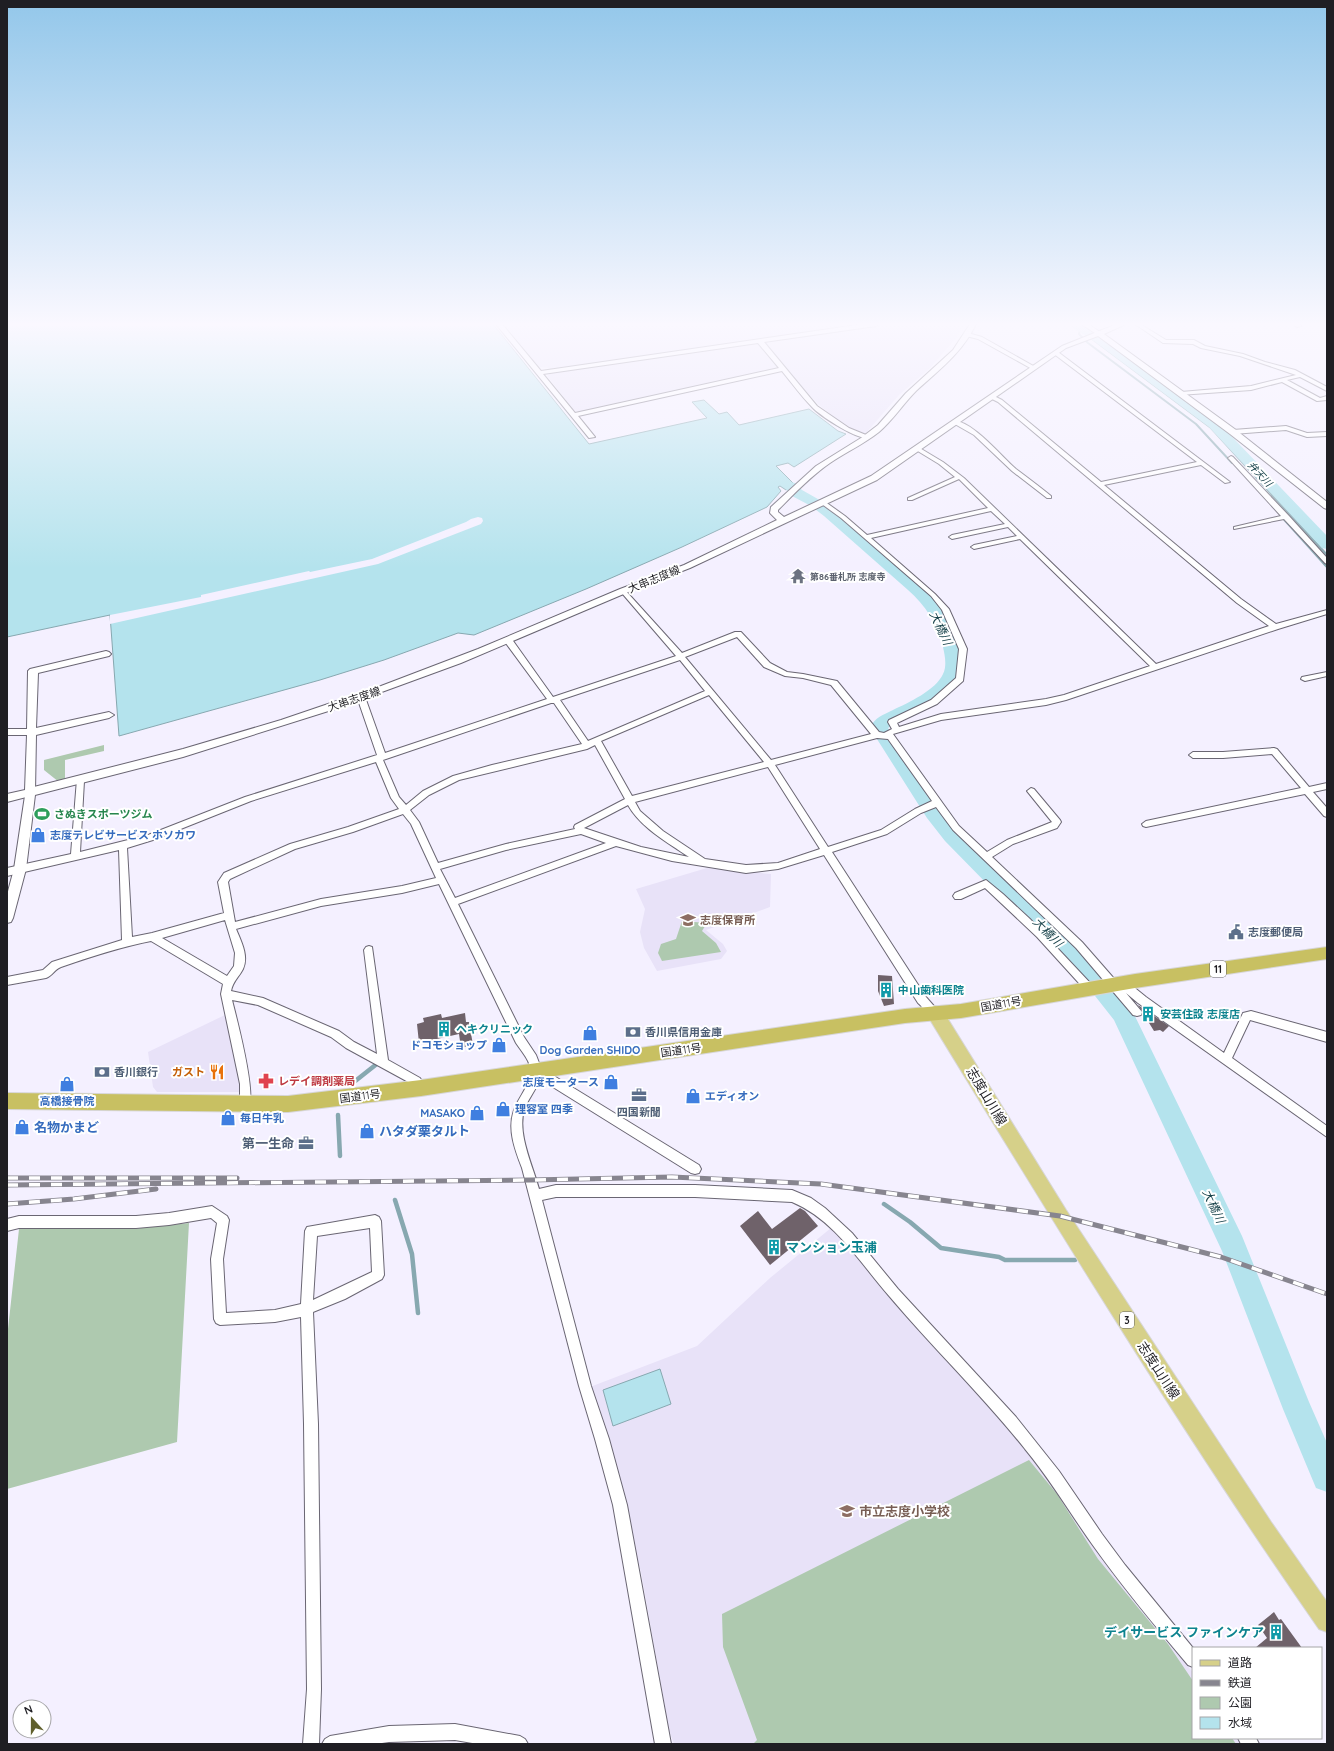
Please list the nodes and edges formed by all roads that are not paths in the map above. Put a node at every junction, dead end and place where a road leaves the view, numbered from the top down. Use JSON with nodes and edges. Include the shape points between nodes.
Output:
{"nodes":[{"id":1,"x":566,"y":406,"type":"edge"},
{"id":2,"x":616,"y":406,"type":"edge"},
{"id":3,"x":814,"y":406,"type":"edge"},
{"id":4,"x":899,"y":406,"type":"edge"},
{"id":5,"x":979,"y":406,"type":"edge"},
{"id":6,"x":1006,"y":406,"type":"edge"},
{"id":7,"x":1126,"y":406,"type":"edge"},
{"id":8,"x":1197,"y":406,"type":"edge"},
{"id":9,"x":574,"y":415,"type":"junction"},
{"id":10,"x":955,"y":422,"type":"junction"},
{"id":11,"x":1232,"y":432,"type":"junction"},
{"id":12,"x":1327,"y":434,"type":"edge"},
{"id":13,"x":591,"y":437,"type":"dead end"},
{"id":14,"x":867,"y":437,"type":"junction"},
{"id":15,"x":918,"y":449,"type":"junction"},
{"id":16,"x":1231,"y":458,"type":"dead end"},
{"id":17,"x":1202,"y":463,"type":"junction"},
{"id":18,"x":959,"y":477,"type":"junction"},
{"id":19,"x":1226,"y":482,"type":"dead end"},
{"id":20,"x":1100,"y":484,"type":"junction"},
{"id":21,"x":1049,"y":497,"type":"dead end"},
{"id":22,"x":910,"y":499,"type":"dead end"},
{"id":23,"x":819,"y":503,"type":"junction"},
{"id":24,"x":1327,"y":506,"type":"edge"},
{"id":25,"x":992,"y":509,"type":"junction"},
{"id":26,"x":1287,"y":517,"type":"junction"},
{"id":27,"x":783,"y":522,"type":"junction"},
{"id":28,"x":1008,"y":525,"type":"junction"},
{"id":29,"x":1236,"y":528,"type":"dead end"},
{"id":30,"x":865,"y":537,"type":"junction"},
{"id":31,"x":952,"y":537,"type":"dead end"},
{"id":32,"x":1021,"y":537,"type":"junction"},
{"id":33,"x":974,"y":547,"type":"dead end"},
{"id":34,"x":1327,"y":562,"type":"edge"},
{"id":35,"x":623,"y":591,"type":"junction"},
{"id":36,"x":1327,"y":612,"type":"edge"},
{"id":37,"x":1275,"y":627,"type":"junction"},
{"id":38,"x":508,"y":640,"type":"junction"},
{"id":39,"x":106,"y":654,"type":"dead end"},
{"id":40,"x":681,"y":657,"type":"junction"},
{"id":41,"x":1154,"y":666,"type":"junction"},
{"id":42,"x":1327,"y":674,"type":"edge"},
{"id":43,"x":1305,"y":679,"type":"dead end"},
{"id":44,"x":710,"y":692,"type":"junction"},
{"id":45,"x":361,"y":697,"type":"junction"},
{"id":46,"x":554,"y":700,"type":"junction"},
{"id":47,"x":109,"y":715,"type":"dead end"},
{"id":48,"x":7,"y":732,"type":"edge"},
{"id":49,"x":32,"y":732,"type":"junction"},
{"id":50,"x":894,"y":733,"type":"junction"},
{"id":51,"x":877,"y":736,"type":"junction"},
{"id":52,"x":596,"y":740,"type":"junction"},
{"id":53,"x":587,"y":746,"type":"junction"},
{"id":54,"x":1193,"y":755,"type":"dead end"},
{"id":55,"x":380,"y":757,"type":"junction"},
{"id":56,"x":769,"y":762,"type":"junction"},
{"id":57,"x":80,"y":781,"type":"junction"},
{"id":58,"x":1327,"y":786,"type":"edge"},
{"id":59,"x":1306,"y":790,"type":"junction"},
{"id":60,"x":1031,"y":791,"type":"dead end"},
{"id":61,"x":30,"y":792,"type":"junction"},
{"id":62,"x":7,"y":798,"type":"edge"},
{"id":63,"x":630,"y":800,"type":"junction"},
{"id":64,"x":937,"y":804,"type":"junction"},
{"id":65,"x":406,"y":809,"type":"junction"},
{"id":66,"x":1327,"y":814,"type":"edge"},
{"id":67,"x":1146,"y":824,"type":"dead end"},
{"id":68,"x":580,"y":831,"type":"junction"},
{"id":69,"x":615,"y":843,"type":"junction"},
{"id":70,"x":123,"y":846,"type":"junction"},
{"id":71,"x":826,"y":850,"type":"junction"},
{"id":72,"x":76,"y":856,"type":"junction"},
{"id":73,"x":985,"y":857,"type":"junction"},
{"id":74,"x":703,"y":862,"type":"junction"},
{"id":75,"x":435,"y":867,"type":"junction"},
{"id":76,"x":20,"y":869,"type":"junction"},
{"id":77,"x":7,"y":872,"type":"edge"},
{"id":78,"x":442,"y":880,"type":"junction"},
{"id":79,"x":958,"y":896,"type":"dead end"},
{"id":80,"x":453,"y":902,"type":"junction"},
{"id":81,"x":229,"y":915,"type":"junction"},
{"id":82,"x":7,"y":918,"type":"edge"},
{"id":83,"x":231,"y":927,"type":"junction"},
{"id":84,"x":152,"y":937,"type":"junction"},
{"id":85,"x":126,"y":942,"type":"junction"},
{"id":86,"x":369,"y":950,"type":"dead end"},
{"id":87,"x":1327,"y":953,"type":"edge"},
{"id":88,"x":7,"y":982,"type":"edge"},
{"id":89,"x":228,"y":982,"type":"junction"},
{"id":90,"x":1106,"y":986,"type":"junction"},
{"id":91,"x":226,"y":994,"type":"junction"},
{"id":92,"x":1137,"y":1012,"type":"dead end"},
{"id":93,"x":935,"y":1013,"type":"junction"},
{"id":94,"x":1327,"y":1037,"type":"edge"},
{"id":95,"x":1226,"y":1059,"type":"junction"},
{"id":96,"x":383,"y":1063,"type":"junction"},
{"id":97,"x":536,"y":1071,"type":"junction"},
{"id":98,"x":421,"y":1088,"type":"junction"},
{"id":99,"x":7,"y":1101,"type":"edge"},
{"id":100,"x":245,"y":1104,"type":"junction"},
{"id":101,"x":1327,"y":1132,"type":"edge"},
{"id":102,"x":695,"y":1169,"type":"dead end"},
{"id":103,"x":535,"y":1196,"type":"junction"},
{"id":104,"x":7,"y":1225,"type":"edge"},
{"id":105,"x":307,"y":1308,"type":"junction"},
{"id":106,"x":1327,"y":1621,"type":"edge"},
{"id":107,"x":1192,"y":1659,"type":"edge"},
{"id":108,"x":338,"y":1743,"type":"edge"},
{"id":109,"x":311,"y":1744,"type":"edge"},
{"id":110,"x":520,"y":1744,"type":"edge"},
{"id":111,"x":662,"y":1744,"type":"edge"}],
"edges":[{"from":1,"to":9,"type":"street"},
{"from":2,"to":9,"type":"street"},
{"from":3,"to":14,"type":"street","via":[[847,429]]},
{"from":4,"to":14,"type":"main road","via":[[877,430]]},
{"from":5,"to":10,"type":"main road","name":"大串志度線"},
{"from":6,"to":20,"type":"street"},
{"from":7,"to":17,"type":"street"},
{"from":8,"to":11,"type":"main road"},
{"from":9,"to":13,"type":"street"},
{"from":10,"to":15,"type":"main road","name":"大串志度線"},
{"from":10,"to":21,"type":"street","via":[[977,433],[1003,461]]},
{"from":11,"to":12,"type":"street","via":[[1286,428],[1307,435]]},
{"from":11,"to":24,"type":"main road"},
{"from":14,"to":27,"type":"main road","via":[[825,463],[789,493],[774,509],[774,513]]},
{"from":15,"to":18,"type":"street"},
{"from":15,"to":23,"type":"main road","name":"大串志度線","via":[[874,478]]},
{"from":16,"to":26,"type":"street"},
{"from":17,"to":19,"type":"street"},
{"from":17,"to":20,"type":"street"},
{"from":18,"to":22,"type":"street"},
{"from":18,"to":25,"type":"street"},
{"from":20,"to":37,"type":"street","via":[[1239,601]]},
{"from":23,"to":27,"type":"main road","name":"大串志度線"},
{"from":23,"to":30,"type":"street"},
{"from":25,"to":28,"type":"street"},
{"from":25,"to":30,"type":"street"},
{"from":26,"to":29,"type":"street"},
{"from":26,"to":34,"type":"street"},
{"from":27,"to":35,"type":"main road","name":"大串志度線","via":[[691,564]]},
{"from":28,"to":31,"type":"street"},
{"from":28,"to":32,"type":"street"},
{"from":30,"to":50,"type":"street","via":[[933,595],[945,609],[963,649],[960,679],[934,702],[892,722]]},
{"from":32,"to":33,"type":"street"},
{"from":32,"to":41,"type":"street"},
{"from":35,"to":38,"type":"main road","name":"大串志度線"},
{"from":35,"to":40,"type":"street"},
{"from":36,"to":37,"type":"street"},
{"from":37,"to":41,"type":"street"},
{"from":38,"to":45,"type":"main road","name":"大串志度線"},
{"from":38,"to":46,"type":"street"},
{"from":39,"to":49,"type":"street","via":[[33,671]]},
{"from":40,"to":44,"type":"street"},
{"from":40,"to":46,"type":"street"},
{"from":40,"to":51,"type":"street","via":[[687,652],[738,634],[767,665],[785,674],[834,683]]},
{"from":41,"to":50,"type":"street","via":[[1046,702],[941,717]]},
{"from":42,"to":43,"type":"street"},
{"from":44,"to":52,"type":"street"},
{"from":44,"to":56,"type":"street"},
{"from":45,"to":55,"type":"street"},
{"from":45,"to":57,"type":"main road","name":"大串志度線","via":[[144,765]]},
{"from":46,"to":53,"type":"street"},
{"from":46,"to":55,"type":"street"},
{"from":47,"to":49,"type":"street"},
{"from":48,"to":49,"type":"street"},
{"from":49,"to":61,"type":"street"},
{"from":50,"to":51,"type":"street"},
{"from":50,"to":64,"type":"street"},
{"from":51,"to":56,"type":"street"},
{"from":52,"to":53,"type":"street"},
{"from":52,"to":63,"type":"street"},
{"from":53,"to":65,"type":"street","via":[[456,778],[426,793]]},
{"from":54,"to":59,"type":"street","via":[[1274,751]]},
{"from":55,"to":65,"type":"street","via":[[395,798]]},
{"from":55,"to":70,"type":"street","via":[[286,786]]},
{"from":56,"to":63,"type":"street"},
{"from":56,"to":71,"type":"street"},
{"from":57,"to":61,"type":"main road","name":"大串志度線"},
{"from":57,"to":72,"type":"street"},
{"from":58,"to":59,"type":"street"},
{"from":59,"to":66,"type":"street"},
{"from":59,"to":67,"type":"street"},
{"from":60,"to":73,"type":"street","via":[[1057,822],[1054,826],[1010,842]]},
{"from":61,"to":62,"type":"street"},
{"from":61,"to":76,"type":"main road"},
{"from":63,"to":68,"type":"street","via":[[578,827]]},
{"from":63,"to":74,"type":"street","via":[[637,813]]},
{"from":64,"to":71,"type":"street","via":[[884,832]]},
{"from":64,"to":73,"type":"street","via":[[956,828]]},
{"from":65,"to":75,"type":"street","via":[[415,822]]},
{"from":65,"to":81,"type":"street","via":[[350,830],[293,846],[227,876],[223,882]]},
{"from":68,"to":69,"type":"street"},
{"from":68,"to":75,"type":"street"},
{"from":69,"to":74,"type":"street","via":[[659,855]]},
{"from":69,"to":80,"type":"street"},
{"from":70,"to":72,"type":"street"},
{"from":70,"to":85,"type":"street"},
{"from":71,"to":74,"type":"street","via":[[778,866],[746,869]]},
{"from":71,"to":93,"type":"street","via":[[922,1000]]},
{"from":72,"to":76,"type":"street"},
{"from":73,"to":90,"type":"street","via":[[1079,945]]},
{"from":75,"to":78,"type":"street"},
{"from":76,"to":77,"type":"street"},
{"from":76,"to":82,"type":"main road"},
{"from":78,"to":80,"type":"street"},
{"from":78,"to":83,"type":"street","via":[[382,894],[334,900]]},
{"from":79,"to":90,"type":"street","via":[[986,884],[1032,927]]},
{"from":80,"to":97,"type":"street","via":[[520,1040],[534,1062]]},
{"from":81,"to":83,"type":"street"},
{"from":81,"to":84,"type":"street"},
{"from":83,"to":89,"type":"street","via":[[240,953],[239,967]]},
{"from":84,"to":85,"type":"street"},
{"from":84,"to":89,"type":"street"},
{"from":85,"to":88,"type":"street","via":[[55,966],[46,974]]},
{"from":86,"to":96,"type":"street"},
{"from":87,"to":90,"type":"highway","name":"国道11号","number":"11"},
{"from":89,"to":91,"type":"street"},
{"from":90,"to":92,"type":"street"},
{"from":90,"to":93,"type":"highway","name":"国道11号","number":"11","via":[[961,1011]]},
{"from":90,"to":95,"type":"street","via":[[1142,1000]]},
{"from":91,"to":96,"type":"street","via":[[259,1000],[336,1034],[350,1045]]},
{"from":91,"to":100,"type":"street","via":[[245,1084]]},
{"from":93,"to":97,"type":"highway","name":"国道11号","number":"11"},
{"from":93,"to":106,"type":"main road","name":"志度山川線","number":"3","via":[[1068,1230],[1263,1530]]},
{"from":94,"to":95,"type":"street","via":[[1251,1014],[1247,1016]]},
{"from":95,"to":101,"type":"street"},
{"from":96,"to":98,"type":"street","via":[[416,1081]]},
{"from":97,"to":98,"type":"highway","name":"国道11号","number":"11"},
{"from":97,"to":102,"type":"street"},
{"from":97,"to":103,"type":"street","via":[[529,1092],[521,1104],[517,1129],[521,1154],[528,1168]]},
{"from":98,"to":100,"type":"highway","name":"国道11号","number":"11","via":[[288,1104]]},
{"from":99,"to":100,"type":"highway","name":"国道11号","number":"11"},
{"from":103,"to":107,"type":"street","via":[[556,1191],[695,1191],[792,1196],[818,1209],[838,1227],[895,1294],[1020,1431],[1049,1467],[1096,1538]]},
{"from":103,"to":111,"type":"street","via":[[585,1386],[620,1505]]},
{"from":104,"to":105,"type":"street","via":[[19,1222],[136,1222],[212,1212],[223,1220],[217,1259],[220,1319],[276,1316]]},
{"from":105,"to":105,"type":"street","via":[[378,1275],[375,1221],[311,1231]]},
{"from":105,"to":109,"type":"street","via":[[314,1689]]},
{"from":108,"to":110,"type":"street","via":[[389,1734],[455,1732]]}]}
